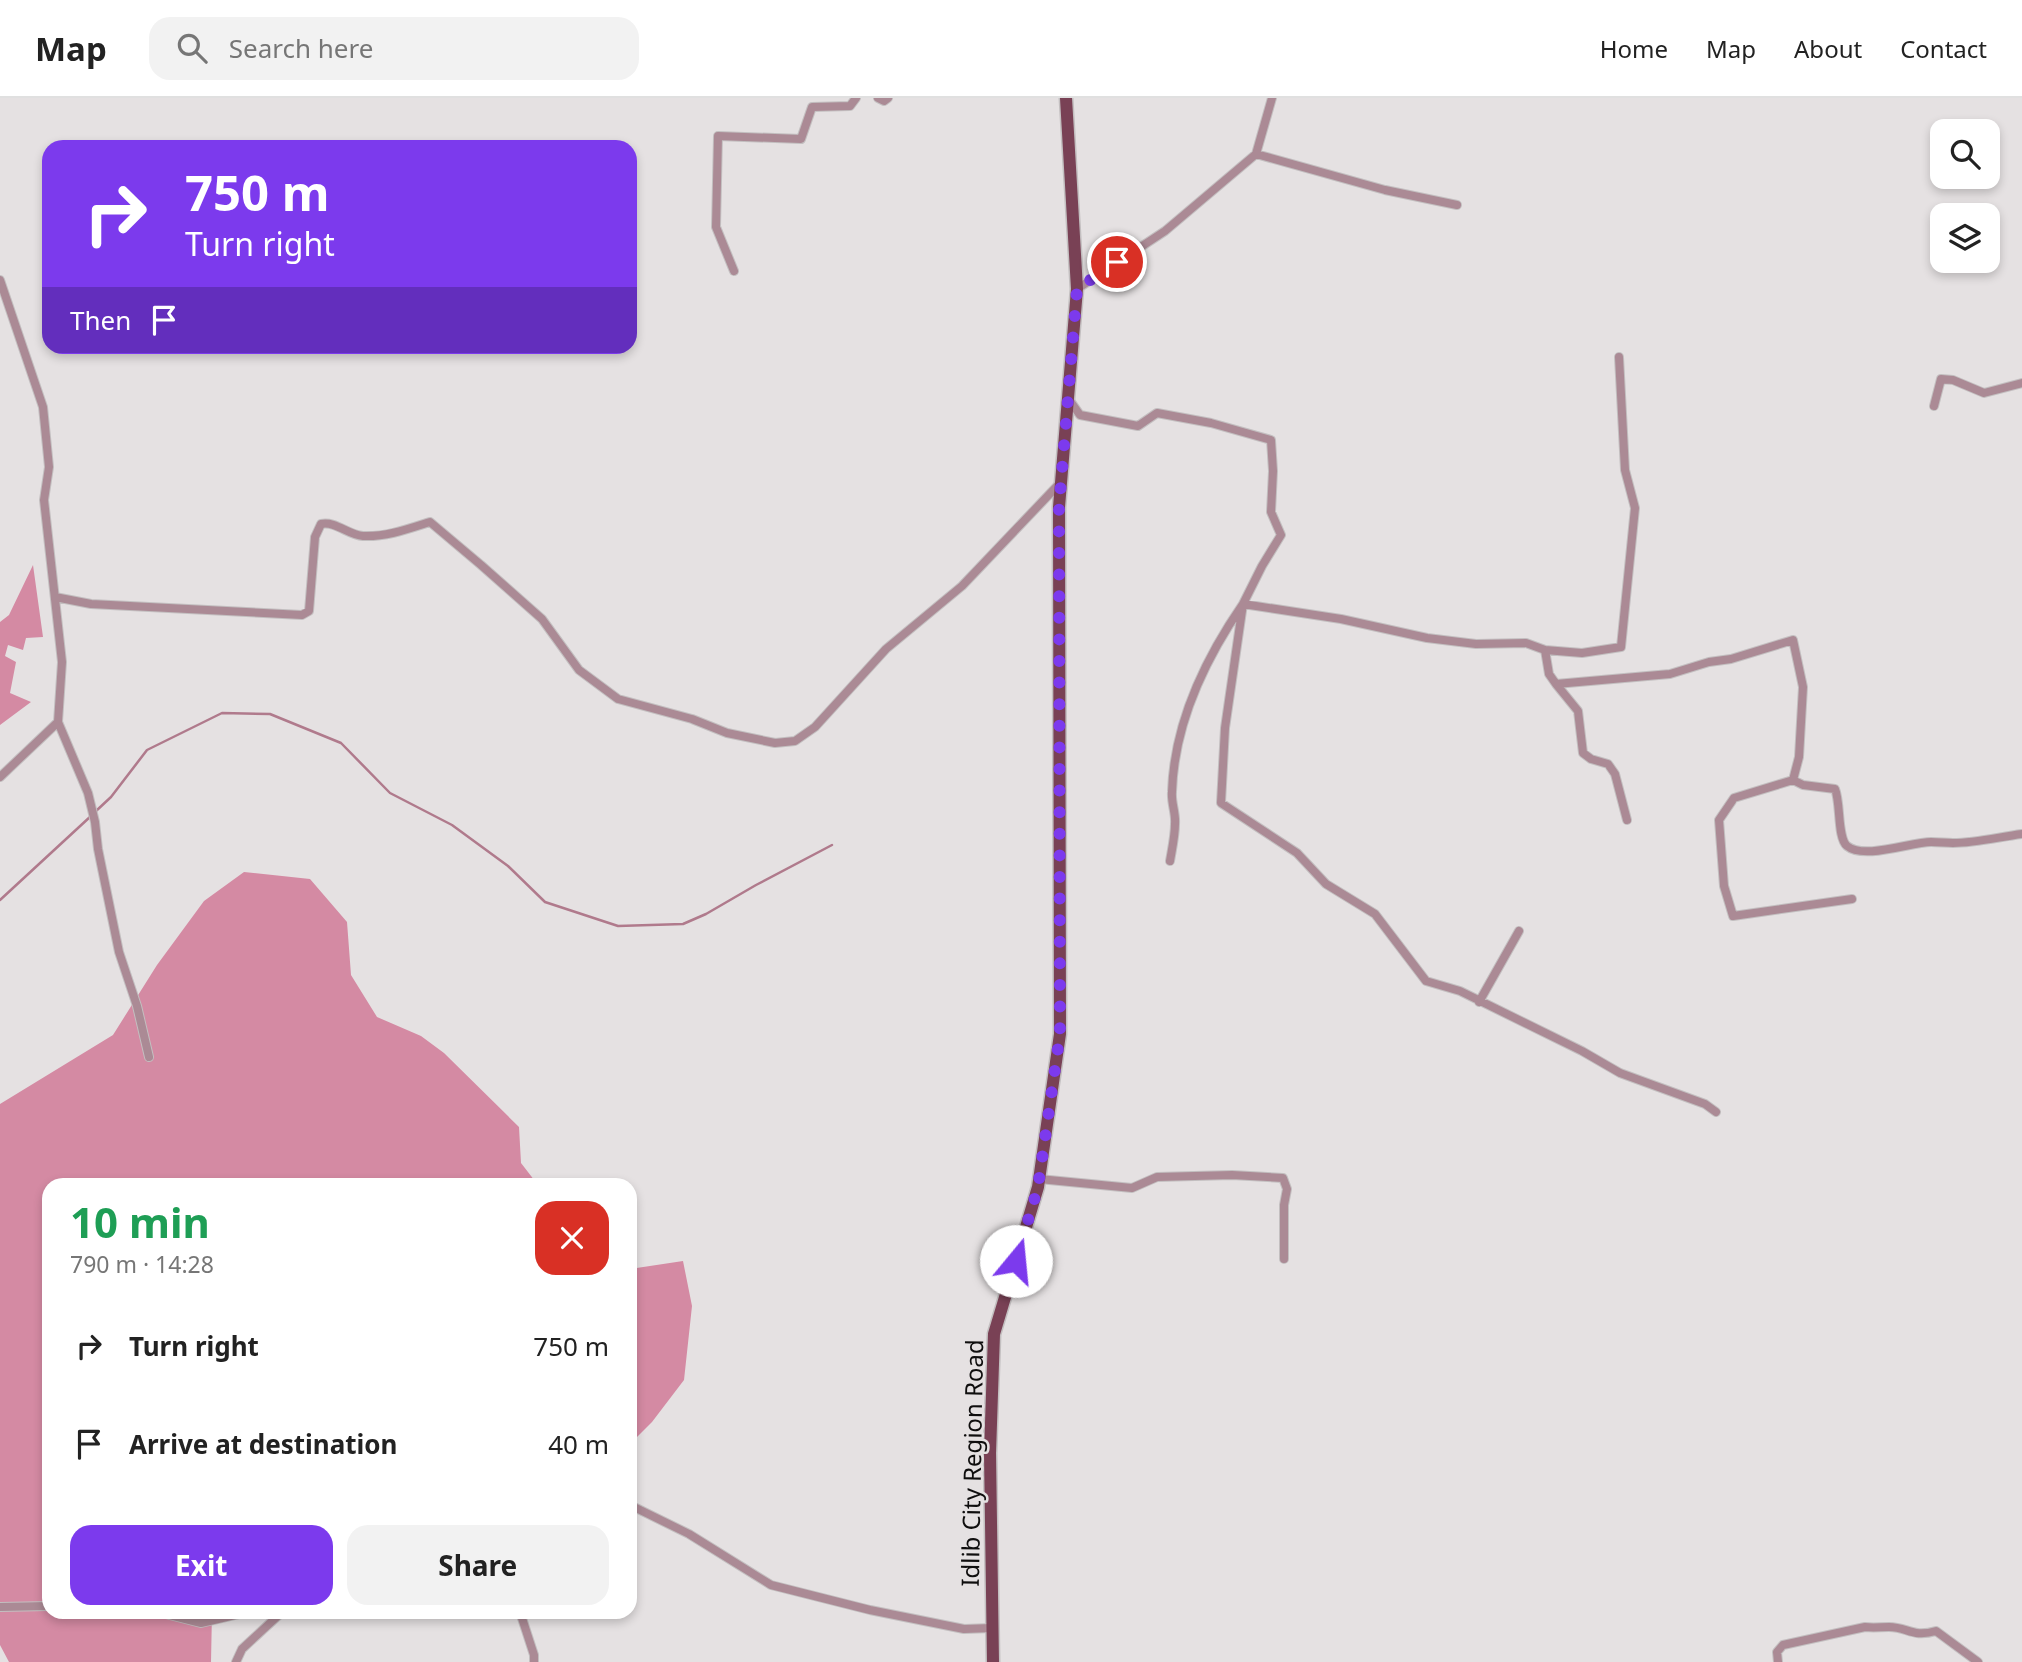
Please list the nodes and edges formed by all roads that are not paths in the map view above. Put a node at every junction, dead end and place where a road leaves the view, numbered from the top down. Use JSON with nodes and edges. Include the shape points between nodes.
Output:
{"nodes":[{"id":1,"x":856,"y":98,"type":"edge"},
{"id":2,"x":878,"y":98,"type":"edge"},
{"id":3,"x":888,"y":98,"type":"edge"},
{"id":4,"x":1066,"y":98,"type":"edge"},
{"id":5,"x":1272,"y":98,"type":"edge"},
{"id":6,"x":1256,"y":154,"type":"junction"},
{"id":7,"x":1457,"y":205,"type":"dead end"},
{"id":8,"x":734,"y":271,"type":"dead end"},
{"id":9,"x":0,"y":280,"type":"edge"},
{"id":10,"x":1077,"y":289,"type":"junction"},
{"id":11,"x":1619,"y":357,"type":"dead end"},
{"id":12,"x":2022,"y":383,"type":"edge"},
{"id":13,"x":1068,"y":398,"type":"junction"},
{"id":14,"x":1934,"y":406,"type":"dead end"},
{"id":15,"x":1061,"y":482,"type":"junction"},
{"id":16,"x":55,"y":597,"type":"junction"},
{"id":17,"x":1243,"y":604,"type":"junction"},
{"id":18,"x":1545,"y":650,"type":"junction"},
{"id":19,"x":1556,"y":684,"type":"junction"},
{"id":20,"x":58,"y":722,"type":"junction"},
{"id":21,"x":0,"y":777,"type":"edge"},
{"id":22,"x":1793,"y":780,"type":"junction"},
{"id":23,"x":1627,"y":820,"type":"dead end"},
{"id":24,"x":2022,"y":834,"type":"edge"},
{"id":25,"x":1170,"y":861,"type":"dead end"},
{"id":26,"x":1853,"y":899,"type":"dead end"},
{"id":27,"x":1519,"y":930,"type":"dead end"},
{"id":28,"x":1479,"y":1002,"type":"junction"},
{"id":29,"x":149,"y":1057,"type":"dead end"},
{"id":30,"x":1716,"y":1112,"type":"dead end"},
{"id":31,"x":1039,"y":1179,"type":"junction"},
{"id":32,"x":1284,"y":1259,"type":"dead end"},
{"id":33,"x":637,"y":1508,"type":"edge"},
{"id":34,"x":42,"y":1606,"type":"edge"},
{"id":35,"x":0,"y":1607,"type":"edge"},
{"id":36,"x":185,"y":1619,"type":"edge"},
{"id":37,"x":218,"y":1619,"type":"edge"},
{"id":38,"x":274,"y":1619,"type":"edge"},
{"id":39,"x":522,"y":1619,"type":"edge"},
{"id":40,"x":992,"y":1628,"type":"junction"},
{"id":41,"x":236,"y":1662,"type":"edge"},
{"id":42,"x":534,"y":1662,"type":"edge"},
{"id":43,"x":993,"y":1662,"type":"edge"},
{"id":44,"x":1778,"y":1662,"type":"edge"},
{"id":45,"x":1978,"y":1662,"type":"edge"}],
"edges":[{"from":1,"to":8,"type":"street","via":[[850,106],[812,107],[801,139],[718,136],[716,227]]},
{"from":2,"to":3,"type":"street"},
{"from":4,"to":10,"type":"main road","name":"Idlib City Region Road"},
{"from":5,"to":6,"type":"street"},
{"from":6,"to":7,"type":"street"},
{"from":6,"to":10,"type":"street","via":[[1165,231]]},
{"from":9,"to":16,"type":"street","via":[[43,407],[49,467],[44,500]]},
{"from":10,"to":13,"type":"main road","name":"Idlib City Region Road"},
{"from":11,"to":18,"type":"street","via":[[1625,470],[1635,508],[1620,648],[1582,653]]},
{"from":12,"to":14,"type":"street","via":[[1984,393],[1941,379]]},
{"from":13,"to":15,"type":"main road","name":"Idlib City Region Road"},
{"from":13,"to":17,"type":"street","via":[[1080,415],[1138,426],[1157,413],[1211,422],[1271,440],[1271,512],[1281,535]]},
{"from":15,"to":16,"type":"street","via":[[962,586],[886,649],[815,727],[795,741],[775,743],[727,733],[618,699],[579,670],[542,619],[430,523],[396,533],[361,536],[329,522],[321,524],[315,537],[309,611],[302,615],[91,604]]},
{"from":15,"to":31,"type":"main road","name":"Idlib City Region Road","via":[[1060,1034]]},
{"from":16,"to":20,"type":"street","via":[[62,662]]},
{"from":17,"to":18,"type":"street","via":[[1427,638],[1476,644],[1526,643]]},
{"from":17,"to":25,"type":"street","via":[[1218,640],[1194,693],[1176,753],[1172,794],[1176,823]]},
{"from":17,"to":28,"type":"street","via":[[1225,728],[1222,803],[1297,853],[1325,884],[1375,915],[1426,981]]},
{"from":18,"to":19,"type":"street","via":[[1549,674]]},
{"from":19,"to":22,"type":"street","via":[[1670,674],[1793,640],[1803,687],[1799,757]]},
{"from":19,"to":23,"type":"street","via":[[1578,711],[1583,753],[1608,764],[1615,774]]},
{"from":20,"to":21,"type":"street"},
{"from":20,"to":29,"type":"street","via":[[96,822],[120,951]]},
{"from":22,"to":24,"type":"street","via":[[1835,789],[1843,840],[1856,850]]},
{"from":22,"to":26,"type":"street","via":[[1734,798],[1719,820],[1724,886],[1733,916]]},
{"from":27,"to":28,"type":"street"},
{"from":28,"to":30,"type":"street","via":[[1620,1073]]},
{"from":31,"to":32,"type":"street","via":[[1132,1188],[1157,1177],[1283,1178],[1287,1189]]},
{"from":31,"to":40,"type":"main road","name":"Idlib City Region Road","via":[[994,1334]]},
{"from":33,"to":40,"type":"street","via":[[771,1584],[964,1629]]},
{"from":34,"to":35,"type":"street"},
{"from":36,"to":37,"type":"street","via":[[201,1623]]},
{"from":38,"to":41,"type":"street","via":[[242,1649]]},
{"from":39,"to":42,"type":"street"},
{"from":40,"to":43,"type":"main road","name":"Idlib City Region Road"},
{"from":44,"to":45,"type":"street","via":[[1776,1652],[1783,1646],[1865,1627],[1892,1626],[1923,1635],[1936,1631]]}]}
